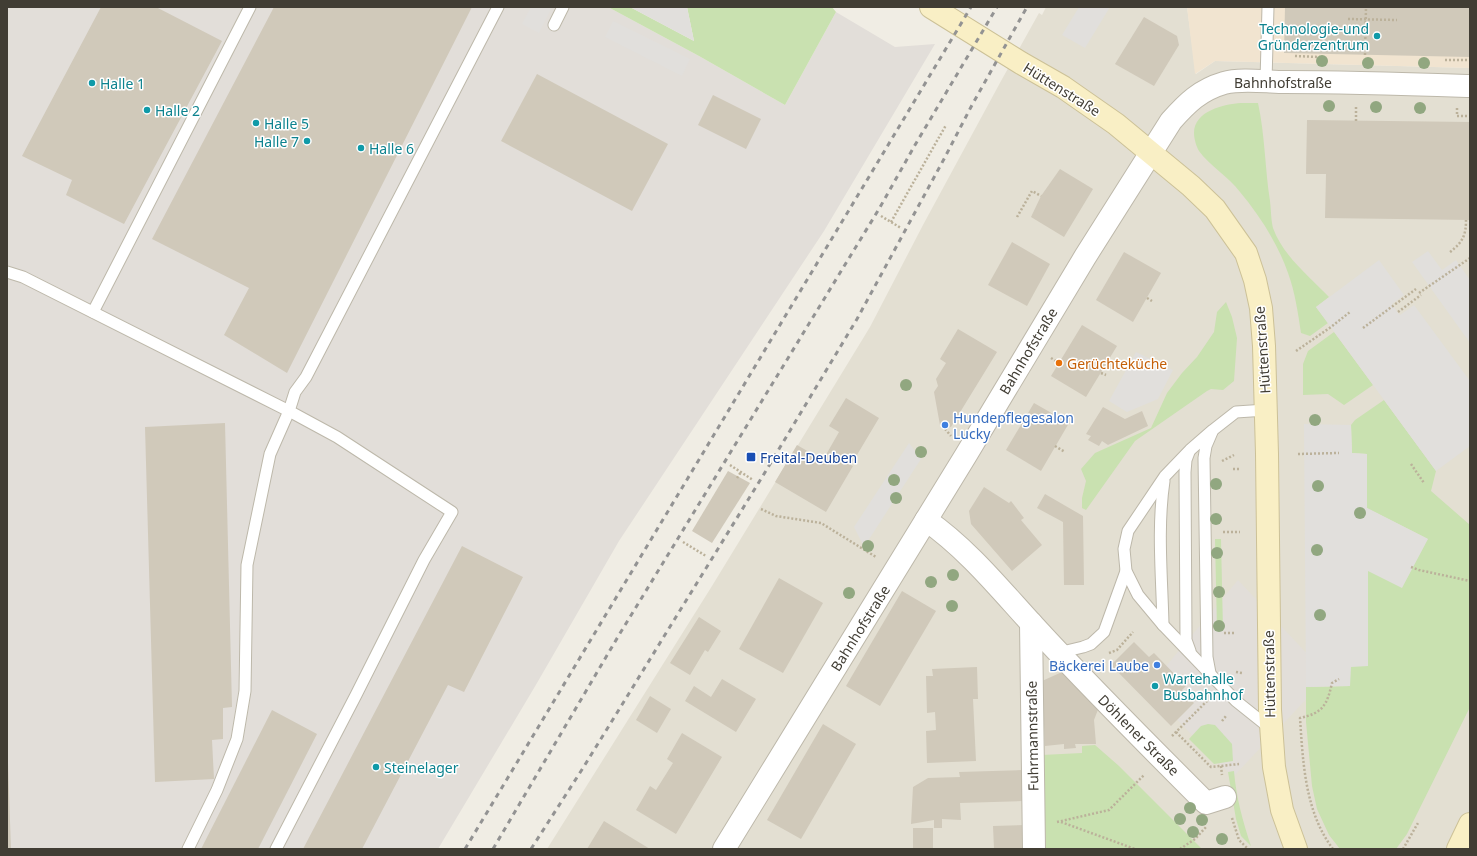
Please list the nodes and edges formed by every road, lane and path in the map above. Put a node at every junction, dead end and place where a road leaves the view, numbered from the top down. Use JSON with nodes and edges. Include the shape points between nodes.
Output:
{"nodes":[{"id":1,"x":250,"y":7,"type":"edge"},
{"id":2,"x":498,"y":7,"type":"edge"},
{"id":3,"x":563,"y":7,"type":"edge"},
{"id":4,"x":931,"y":7,"type":"edge"},
{"id":5,"x":1268,"y":7,"type":"edge"},
{"id":6,"x":1366,"y":7,"type":"edge"},
{"id":7,"x":1348,"y":19,"type":"dead end"},
{"id":8,"x":1366,"y":19,"type":"junction"},
{"id":9,"x":1397,"y":20,"type":"dead end"},
{"id":10,"x":554,"y":25,"type":"dead end"},
{"id":11,"x":1365,"y":55,"type":"dead end"},
{"id":12,"x":1266,"y":81,"type":"junction"},
{"id":13,"x":1470,"y":86,"type":"edge"},
{"id":14,"x":1356,"y":103,"type":"dead end"},
{"id":15,"x":1457,"y":116,"type":"dead end"},
{"id":16,"x":1470,"y":116,"type":"edge"},
{"id":17,"x":1356,"y":121,"type":"dead end"},
{"id":18,"x":946,"y":125,"type":"dead end"},
{"id":19,"x":1151,"y":153,"type":"junction"},
{"id":20,"x":1041,"y":196,"type":"dead end"},
{"id":21,"x":881,"y":216,"type":"dead end"},
{"id":22,"x":1017,"y":217,"type":"dead end"},
{"id":23,"x":1466,"y":220,"type":"dead end"},
{"id":24,"x":891,"y":222,"type":"junction"},
{"id":25,"x":902,"y":228,"type":"dead end"},
{"id":26,"x":1450,"y":252,"type":"dead end"},
{"id":27,"x":1470,"y":258,"type":"edge"},
{"id":28,"x":7,"y":272,"type":"edge"},
{"id":29,"x":1416,"y":289,"type":"dead end"},
{"id":30,"x":1147,"y":298,"type":"dead end"},
{"id":31,"x":1152,"y":301,"type":"dead end"},
{"id":32,"x":94,"y":312,"type":"junction"},
{"id":33,"x":1350,"y":312,"type":"dead end"},
{"id":34,"x":1398,"y":312,"type":"dead end"},
{"id":35,"x":1363,"y":328,"type":"dead end"},
{"id":36,"x":1296,"y":351,"type":"dead end"},
{"id":37,"x":1054,"y":361,"type":"dead end"},
{"id":38,"x":1059,"y":363,"type":"dead end"},
{"id":39,"x":1101,"y":373,"type":"dead end"},
{"id":40,"x":1106,"y":375,"type":"dead end"},
{"id":41,"x":1266,"y":410,"type":"junction"},
{"id":42,"x":289,"y":411,"type":"junction"},
{"id":43,"x":945,"y":426,"type":"dead end"},
{"id":44,"x":1213,"y":430,"type":"junction"},
{"id":45,"x":951,"y":437,"type":"dead end"},
{"id":46,"x":1055,"y":446,"type":"dead end"},
{"id":47,"x":1190,"y":450,"type":"junction"},
{"id":48,"x":1065,"y":452,"type":"dead end"},
{"id":49,"x":1339,"y":453,"type":"dead end"},
{"id":50,"x":1298,"y":454,"type":"dead end"},
{"id":51,"x":1411,"y":464,"type":"dead end"},
{"id":52,"x":730,"y":465,"type":"dead end"},
{"id":53,"x":1233,"y":469,"type":"dead end"},
{"id":54,"x":1240,"y":469,"type":"dead end"},
{"id":55,"x":741,"y":472,"type":"junction"},
{"id":56,"x":1165,"y":476,"type":"junction"},
{"id":57,"x":737,"y":478,"type":"dead end"},
{"id":58,"x":754,"y":480,"type":"dead end"},
{"id":59,"x":1424,"y":482,"type":"dead end"},
{"id":60,"x":762,"y":509,"type":"dead end"},
{"id":61,"x":926,"y":520,"type":"junction"},
{"id":62,"x":683,"y":542,"type":"dead end"},
{"id":63,"x":706,"y":556,"type":"dead end"},
{"id":64,"x":876,"y":557,"type":"dead end"},
{"id":65,"x":1411,"y":567,"type":"dead end"},
{"id":66,"x":1126,"y":571,"type":"junction"},
{"id":67,"x":1470,"y":581,"type":"edge"},
{"id":68,"x":1031,"y":623,"type":"junction"},
{"id":69,"x":1163,"y":625,"type":"junction"},
{"id":70,"x":1058,"y":653,"type":"junction"},
{"id":71,"x":1191,"y":654,"type":"junction"},
{"id":72,"x":1236,"y":672,"type":"dead end"},
{"id":73,"x":1242,"y":673,"type":"dead end"},
{"id":74,"x":1210,"y":674,"type":"junction"},
{"id":75,"x":1339,"y":679,"type":"dead end"},
{"id":76,"x":1207,"y":701,"type":"dead end"},
{"id":77,"x":1271,"y":729,"type":"junction"},
{"id":78,"x":1176,"y":732,"type":"junction"},
{"id":79,"x":1152,"y":761,"type":"junction"},
{"id":80,"x":1239,"y":764,"type":"dead end"},
{"id":81,"x":1216,"y":800,"type":"junction"},
{"id":82,"x":1061,"y":821,"type":"junction"},
{"id":83,"x":1055,"y":822,"type":"dead end"},
{"id":84,"x":1418,"y":823,"type":"dead end"},
{"id":85,"x":1470,"y":824,"type":"edge"},
{"id":86,"x":188,"y":849,"type":"edge"},
{"id":87,"x":276,"y":849,"type":"edge"},
{"id":88,"x":724,"y":849,"type":"edge"},
{"id":89,"x":1034,"y":849,"type":"edge"},
{"id":90,"x":1135,"y":849,"type":"edge"},
{"id":91,"x":1180,"y":849,"type":"edge"},
{"id":92,"x":1248,"y":849,"type":"edge"},
{"id":93,"x":1296,"y":849,"type":"edge"},
{"id":94,"x":1333,"y":849,"type":"edge"},
{"id":95,"x":1403,"y":849,"type":"edge"},
{"id":96,"x":1458,"y":849,"type":"edge"}],
"edges":[{"from":1,"to":32,"type":"lane"},
{"from":2,"to":42,"type":"lane","via":[[306,377],[295,392]]},
{"from":3,"to":10,"type":"lane"},
{"from":4,"to":19,"type":"main road","name":"Hüttenstraße","via":[[1063,87]]},
{"from":5,"to":12,"type":"lane"},
{"from":6,"to":8,"type":"path"},
{"from":7,"to":8,"type":"path"},
{"from":8,"to":9,"type":"path"},
{"from":8,"to":11,"type":"path"},
{"from":12,"to":13,"type":"street","name":"Bahnhofstraße"},
{"from":12,"to":19,"type":"street","name":"Bahnhofstraße","via":[[1226,82],[1194,98],[1184,105],[1171,121]]},
{"from":14,"to":17,"type":"path"},
{"from":15,"to":16,"type":"path"},
{"from":18,"to":24,"type":"path"},
{"from":19,"to":41,"type":"main road","name":"Hüttenstraße","via":[[1215,208],[1246,253],[1261,308]]},
{"from":19,"to":61,"type":"street","name":"Bahnhofstraße"},
{"from":20,"to":22,"type":"path","via":[[1032,191]]},
{"from":21,"to":24,"type":"path"},
{"from":23,"to":26,"type":"path","via":[[1466,232],[1459,245]]},
{"from":24,"to":25,"type":"path"},
{"from":27,"to":34,"type":"path"},
{"from":28,"to":32,"type":"lane","via":[[23,277]]},
{"from":29,"to":35,"type":"path"},
{"from":30,"to":31,"type":"path"},
{"from":32,"to":42,"type":"lane"},
{"from":33,"to":36,"type":"path"},
{"from":37,"to":38,"type":"path"},
{"from":39,"to":40,"type":"path"},
{"from":41,"to":44,"type":"lane","via":[[1236,412]]},
{"from":41,"to":77,"type":"main road","name":"Hüttenstraße"},
{"from":42,"to":86,"type":"lane","via":[[270,454],[247,564],[245,691],[237,739],[217,790]]},
{"from":42,"to":87,"type":"lane","via":[[337,437],[452,512],[424,560]]},
{"from":43,"to":45,"type":"path"},
{"from":44,"to":47,"type":"lane"},
{"from":44,"to":74,"type":"lane","via":[[1204,458],[1207,657]]},
{"from":46,"to":48,"type":"path"},
{"from":47,"to":56,"type":"lane"},
{"from":47,"to":71,"type":"lane","via":[[1185,472],[1186,640]]},
{"from":49,"to":50,"type":"path"},
{"from":51,"to":59,"type":"path"},
{"from":52,"to":55,"type":"path"},
{"from":53,"to":54,"type":"path"},
{"from":55,"to":57,"type":"path"},
{"from":55,"to":58,"type":"path"},
{"from":56,"to":66,"type":"lane","via":[[1128,531],[1124,549]]},
{"from":56,"to":69,"type":"lane","via":[[1161,533]]},
{"from":60,"to":64,"type":"path","via":[[776,516],[821,523]]},
{"from":61,"to":68,"type":"street","name":"Döhlener Straße","via":[[970,555]]},
{"from":61,"to":88,"type":"street","name":"Bahnhofstraße"},
{"from":62,"to":63,"type":"path"},
{"from":65,"to":67,"type":"path"},
{"from":66,"to":69,"type":"lane","via":[[1138,595]]},
{"from":66,"to":70,"type":"lane","via":[[1104,632],[1091,644]]},
{"from":68,"to":70,"type":"street","name":"Döhlener Straße"},
{"from":68,"to":89,"type":"street","name":"Fuhrmannstraße"},
{"from":69,"to":71,"type":"lane"},
{"from":70,"to":79,"type":"street","name":"Döhlener Straße"},
{"from":71,"to":74,"type":"lane"},
{"from":72,"to":73,"type":"path"},
{"from":74,"to":77,"type":"lane","via":[[1236,701]]},
{"from":75,"to":94,"type":"path","via":[[1332,683],[1325,706],[1318,713],[1300,718],[1304,762],[1313,809],[1318,824]]},
{"from":76,"to":78,"type":"path"},
{"from":77,"to":93,"type":"main road","name":"Hüttenstraße","via":[[1276,786]]},
{"from":78,"to":79,"type":"path"},
{"from":78,"to":80,"type":"path","via":[[1211,767]]},
{"from":79,"to":81,"type":"street","name":"Döhlener Straße"},
{"from":79,"to":82,"type":"path","via":[[1109,810]]},
{"from":81,"to":91,"type":"path","via":[[1209,824],[1195,839]]},
{"from":81,"to":92,"type":"path","via":[[1238,840]]},
{"from":82,"to":83,"type":"path"},
{"from":82,"to":90,"type":"path"},
{"from":84,"to":95,"type":"path"},
{"from":85,"to":96,"type":"main road"}]}
